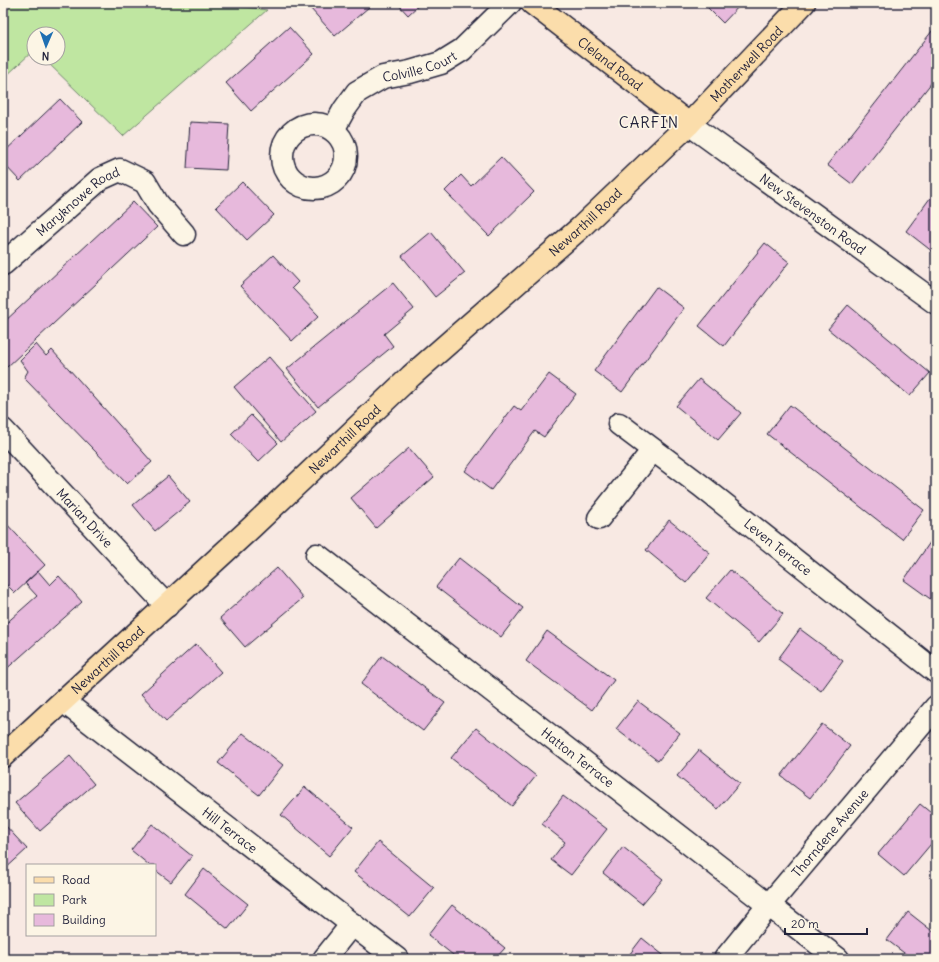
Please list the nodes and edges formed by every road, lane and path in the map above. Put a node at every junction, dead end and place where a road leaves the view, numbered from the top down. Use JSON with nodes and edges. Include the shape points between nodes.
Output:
{"nodes":[{"id":1,"x":510,"y":3,"type":"edge"},
{"id":2,"x":532,"y":3,"type":"edge"},
{"id":3,"x":804,"y":3,"type":"edge"},
{"id":4,"x":689,"y":124,"type":"junction"},
{"id":5,"x":332,"y":130,"type":"dead end"},
{"id":6,"x":184,"y":234,"type":"dead end"},
{"id":7,"x":3,"y":264,"type":"edge"},
{"id":8,"x":936,"y":304,"type":"edge"},
{"id":9,"x":619,"y":424,"type":"dead end"},
{"id":10,"x":3,"y":430,"type":"edge"},
{"id":11,"x":653,"y":450,"type":"junction"},
{"id":12,"x":599,"y":518,"type":"dead end"},
{"id":13,"x":317,"y":555,"type":"dead end"},
{"id":14,"x":167,"y":606,"type":"junction"},
{"id":15,"x":936,"y":672,"type":"edge"},
{"id":16,"x":64,"y":701,"type":"junction"},
{"id":17,"x":936,"y":707,"type":"edge"},
{"id":18,"x":3,"y":756,"type":"edge"},
{"id":19,"x":769,"y":905,"type":"junction"},
{"id":20,"x":352,"y":924,"type":"junction"},
{"id":21,"x":324,"y":959,"type":"edge"},
{"id":22,"x":397,"y":959,"type":"edge"},
{"id":23,"x":726,"y":959,"type":"edge"},
{"id":24,"x":838,"y":959,"type":"edge"}],
"edges":[{"from":1,"to":5,"type":"street","name":"Colville Court","via":[[462,50],[441,63],[384,77],[357,92]]},
{"from":2,"to":4,"type":"main road","name":"Cleland Road"},
{"from":3,"to":4,"type":"main road","name":"Motherwell Road"},
{"from":4,"to":8,"type":"street","name":"New Stevenston Road"},
{"from":4,"to":14,"type":"main road","name":"Newarthill Road","via":[[580,228],[411,376]]},
{"from":6,"to":7,"type":"street","name":"Maryknowe Road","via":[[158,204],[145,182],[120,170],[100,179]]},
{"from":9,"to":11,"type":"street","name":"Leven Terrace"},
{"from":10,"to":14,"type":"street","name":"Marian Drive"},
{"from":11,"to":12,"type":"street"},
{"from":11,"to":15,"type":"street","name":"Leven Terrace"},
{"from":13,"to":19,"type":"street","name":"Hatton Terrace"},
{"from":14,"to":16,"type":"main road","name":"Newarthill Road"},
{"from":16,"to":18,"type":"main road","name":"Newarthill Road"},
{"from":16,"to":20,"type":"street","name":"Hill Terrace"},
{"from":17,"to":19,"type":"street","name":"Thorndene Avenue"},
{"from":19,"to":23,"type":"street","name":"Thorndene Avenue"},
{"from":19,"to":24,"type":"street","name":"Hatton Terrace"},
{"from":20,"to":21,"type":"street"},
{"from":20,"to":22,"type":"street","name":"Hill Terrace"}]}
